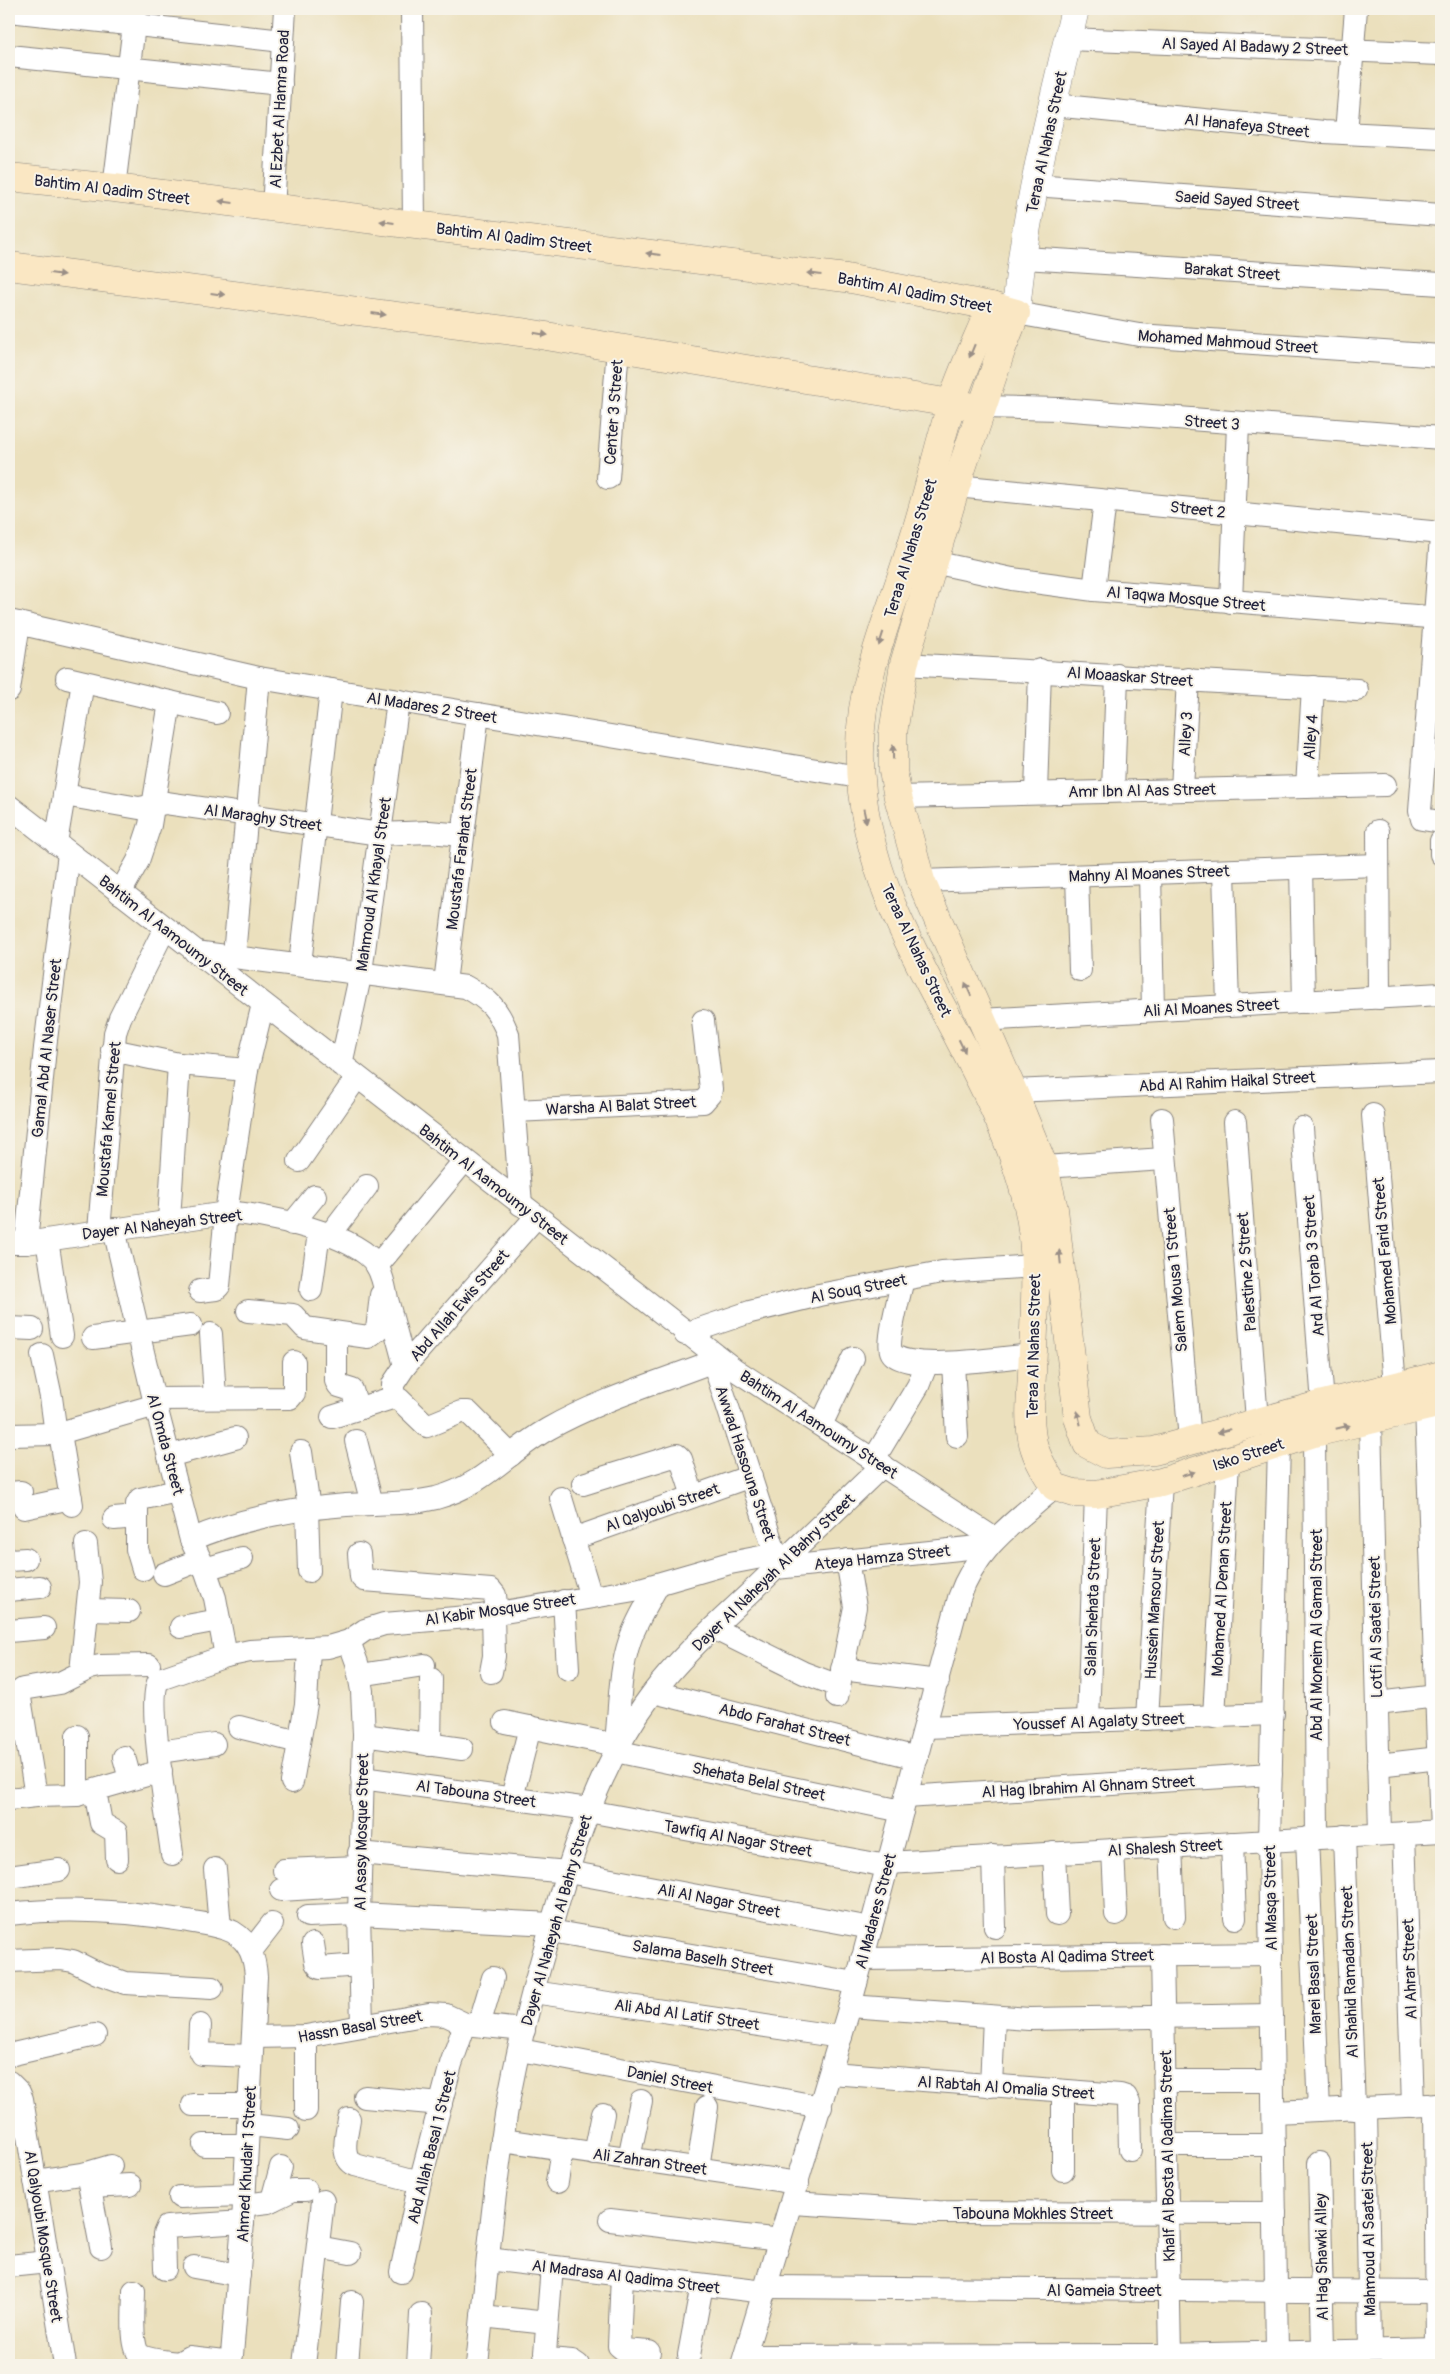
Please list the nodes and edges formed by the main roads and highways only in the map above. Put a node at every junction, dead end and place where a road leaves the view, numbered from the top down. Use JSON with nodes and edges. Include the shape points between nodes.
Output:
{"nodes":[{"id":1,"x":9,"y":177,"type":"edge"},
{"id":2,"x":9,"y":266,"type":"edge"},
{"id":3,"x":991,"y":306,"type":"junction"},
{"id":4,"x":1016,"y":313,"type":"joint"},
{"id":5,"x":951,"y":403,"type":"junction"},
{"id":6,"x":984,"y":408,"type":"junction"},
{"id":7,"x":912,"y":850,"type":"junction"},
{"id":8,"x":876,"y":860,"type":"junction"},
{"id":9,"x":1441,"y":1375,"type":"edge"},
{"id":10,"x":1434,"y":1405,"type":"edge"},
{"id":11,"x":1106,"y":1454,"type":"joint"},
{"id":12,"x":1055,"y":1487,"type":"joint"}],
"edges":[{"from":3,"to":1,"type":"main road","name":"Bahtim Al Qadim Street","one_way":true,"via":[[846,278]]},
{"from":2,"to":5,"type":"main road","one_way":true,"via":[[528,332]]},
{"from":3,"to":4,"type":"main road","name":"Bahtim Al Qadim Street"},
{"from":3,"to":5,"type":"main road","name":"Teraa Al Nahas Street","one_way":true},
{"from":4,"to":6,"type":"main road","name":"Teraa Al Nahas Street"},
{"from":5,"to":6,"type":"main road"},
{"from":5,"to":8,"type":"main road","name":"Teraa Al Nahas Street","one_way":true,"via":[[929,489],[871,670],[862,720],[859,776],[864,814]]},
{"from":7,"to":6,"type":"main road","name":"Teraa Al Nahas Street","one_way":true,"via":[[893,771],[893,733],[904,664],[956,486]]},
{"from":7,"to":8,"type":"main road"},
{"from":11,"to":7,"type":"main road","name":"Teraa Al Nahas Street","one_way":true,"via":[[1087,1444],[1078,1418],[1054,1209],[1044,1167],[920,881]]},
{"from":8,"to":12,"type":"main road","name":"Teraa Al Nahas Street","one_way":true,"via":[[893,907],[988,1097],[1020,1172],[1029,1211],[1035,1266],[1033,1441],[1042,1467]]},
{"from":9,"to":11,"type":"main road","name":"Isko Street","one_way":true,"via":[[1257,1421],[1154,1451]]},
{"from":12,"to":10,"type":"main road","name":"Isko Street","one_way":true,"via":[[1074,1494],[1096,1494],[1161,1482],[1314,1433]]}]}
